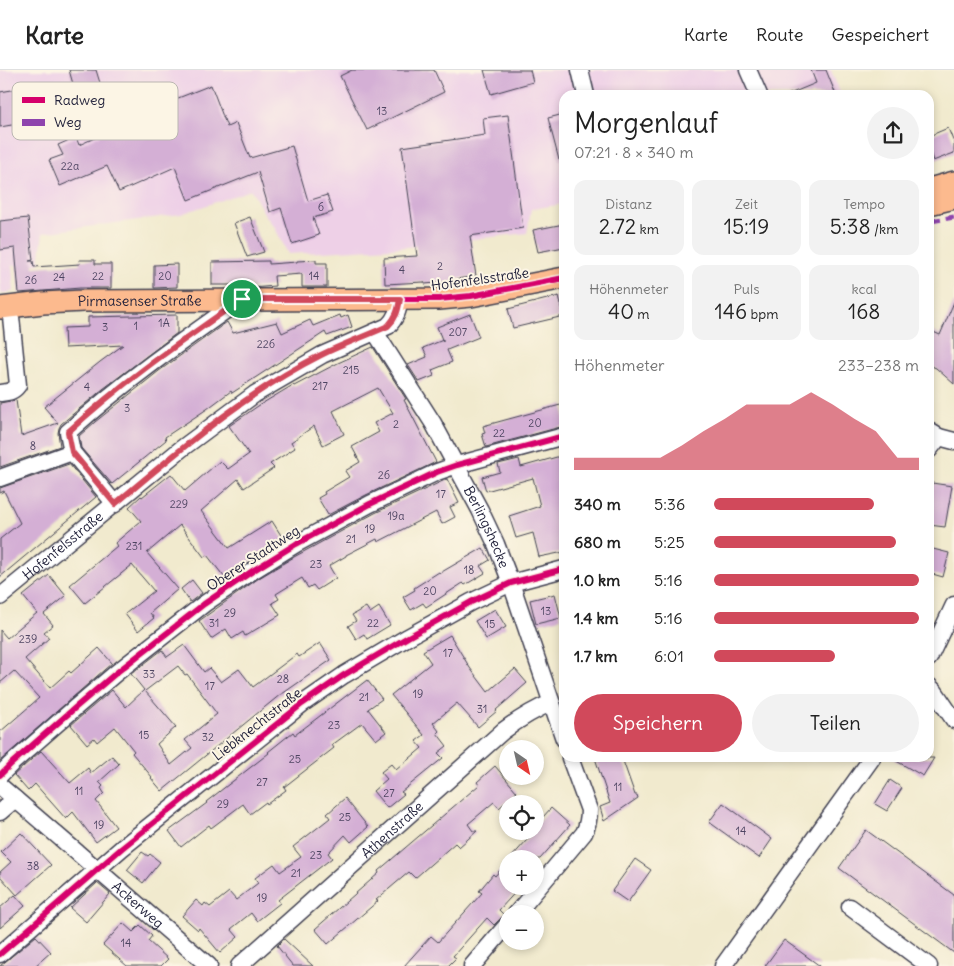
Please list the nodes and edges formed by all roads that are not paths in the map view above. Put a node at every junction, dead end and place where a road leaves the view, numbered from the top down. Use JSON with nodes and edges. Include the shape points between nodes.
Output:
{"nodes":[{"id":1,"x":580,"y":70,"type":"edge"},
{"id":2,"x":748,"y":70,"type":"edge"},
{"id":3,"x":585,"y":90,"type":"edge"},
{"id":4,"x":758,"y":90,"type":"edge"},
{"id":5,"x":954,"y":182,"type":"edge"},
{"id":6,"x":934,"y":188,"type":"edge"},
{"id":7,"x":954,"y":198,"type":"edge"},
{"id":8,"x":934,"y":203,"type":"edge"},
{"id":9,"x":559,"y":279,"type":"edge"},
{"id":10,"x":242,"y":299,"type":"junction"},
{"id":11,"x":400,"y":299,"type":"junction"},
{"id":12,"x":5,"y":308,"type":"edge"},
{"id":13,"x":375,"y":332,"type":"junction"},
{"id":14,"x":0,"y":393,"type":"edge"},
{"id":15,"x":559,"y":437,"type":"edge"},
{"id":16,"x":72,"y":452,"type":"junction"},
{"id":17,"x":457,"y":465,"type":"junction"},
{"id":18,"x":0,"y":478,"type":"edge"},
{"id":19,"x":115,"y":504,"type":"junction"},
{"id":20,"x":559,"y":571,"type":"edge"},
{"id":21,"x":511,"y":583,"type":"junction"},
{"id":22,"x":0,"y":597,"type":"edge"},
{"id":23,"x":954,"y":604,"type":"edge"},
{"id":24,"x":934,"y":647,"type":"edge"},
{"id":25,"x":934,"y":691,"type":"edge"},
{"id":26,"x":551,"y":703,"type":"junction"},
{"id":27,"x":954,"y":720,"type":"edge"},
{"id":28,"x":559,"y":723,"type":"edge"},
{"id":29,"x":571,"y":762,"type":"edge"},
{"id":30,"x":869,"y":762,"type":"edge"},
{"id":31,"x":0,"y":775,"type":"edge"},
{"id":32,"x":0,"y":786,"type":"edge"},
{"id":33,"x":15,"y":798,"type":"junction"},
{"id":34,"x":0,"y":812,"type":"edge"},
{"id":35,"x":98,"y":869,"type":"junction"},
{"id":36,"x":524,"y":905,"type":"edge"},
{"id":37,"x":850,"y":907,"type":"dead end"},
{"id":38,"x":499,"y":934,"type":"edge"},
{"id":39,"x":0,"y":954,"type":"edge"},
{"id":40,"x":209,"y":966,"type":"edge"},
{"id":41,"x":239,"y":966,"type":"edge"},
{"id":42,"x":472,"y":966,"type":"edge"},
{"id":43,"x":723,"y":966,"type":"edge"},
{"id":44,"x":929,"y":966,"type":"edge"}],
"edges":[{"from":1,"to":3,"type":"street"},
{"from":2,"to":4,"type":"street"},
{"from":5,"to":6,"type":"main road"},
{"from":7,"to":8,"type":"main road"},
{"from":9,"to":11,"type":"main road","name":"Hofenfelsstraße","via":[[471,296]]},
{"from":10,"to":11,"type":"main road","name":"Pirmasenser Straße"},
{"from":10,"to":12,"type":"main road","name":"Pirmasenser Straße","via":[[84,301]]},
{"from":10,"to":16,"type":"street","via":[[163,354],[78,422],[68,432]]},
{"from":11,"to":13,"type":"street","name":"Hofenfelsstraße","via":[[393,321]]},
{"from":12,"to":14,"type":"street","via":[[18,385],[9,392]]},
{"from":13,"to":17,"type":"street","name":"Berlingshecke"},
{"from":13,"to":19,"type":"street","name":"Hofenfelsstraße","via":[[322,355],[256,394],[181,449]]},
{"from":15,"to":17,"type":"street","name":"Oberer Stadtweg"},
{"from":16,"to":18,"type":"street"},
{"from":16,"to":19,"type":"street"},
{"from":17,"to":21,"type":"street","name":"Berlingshecke","via":[[496,544]]},
{"from":17,"to":31,"type":"street","name":"Oberer Stadtweg","via":[[370,504],[254,570],[204,604],[116,673]]},
{"from":19,"to":22,"type":"street","name":"Hofenfelsstraße"},
{"from":20,"to":21,"type":"street","name":"Liebknechtstraße"},
{"from":21,"to":26,"type":"street","name":"Berlingshecke"},
{"from":21,"to":35,"type":"street","name":"Liebknechtstraße","via":[[408,637],[309,699]]},
{"from":23,"to":24,"type":"street"},
{"from":25,"to":27,"type":"street"},
{"from":26,"to":28,"type":"street","name":"Berlingshecke"},
{"from":26,"to":41,"type":"street","name":"Athenstraße","via":[[503,731]]},
{"from":29,"to":36,"type":"street","via":[[589,810],[587,826]]},
{"from":30,"to":43,"type":"street"},
{"from":32,"to":33,"type":"street","name":"Ackerweg"},
{"from":33,"to":34,"type":"street"},
{"from":33,"to":35,"type":"street","name":"Ackerweg"},
{"from":35,"to":39,"type":"street","name":"Liebknechtstraße"},
{"from":35,"to":40,"type":"street","name":"Ackerweg"},
{"from":37,"to":44,"type":"street"},
{"from":38,"to":42,"type":"street"}]}
